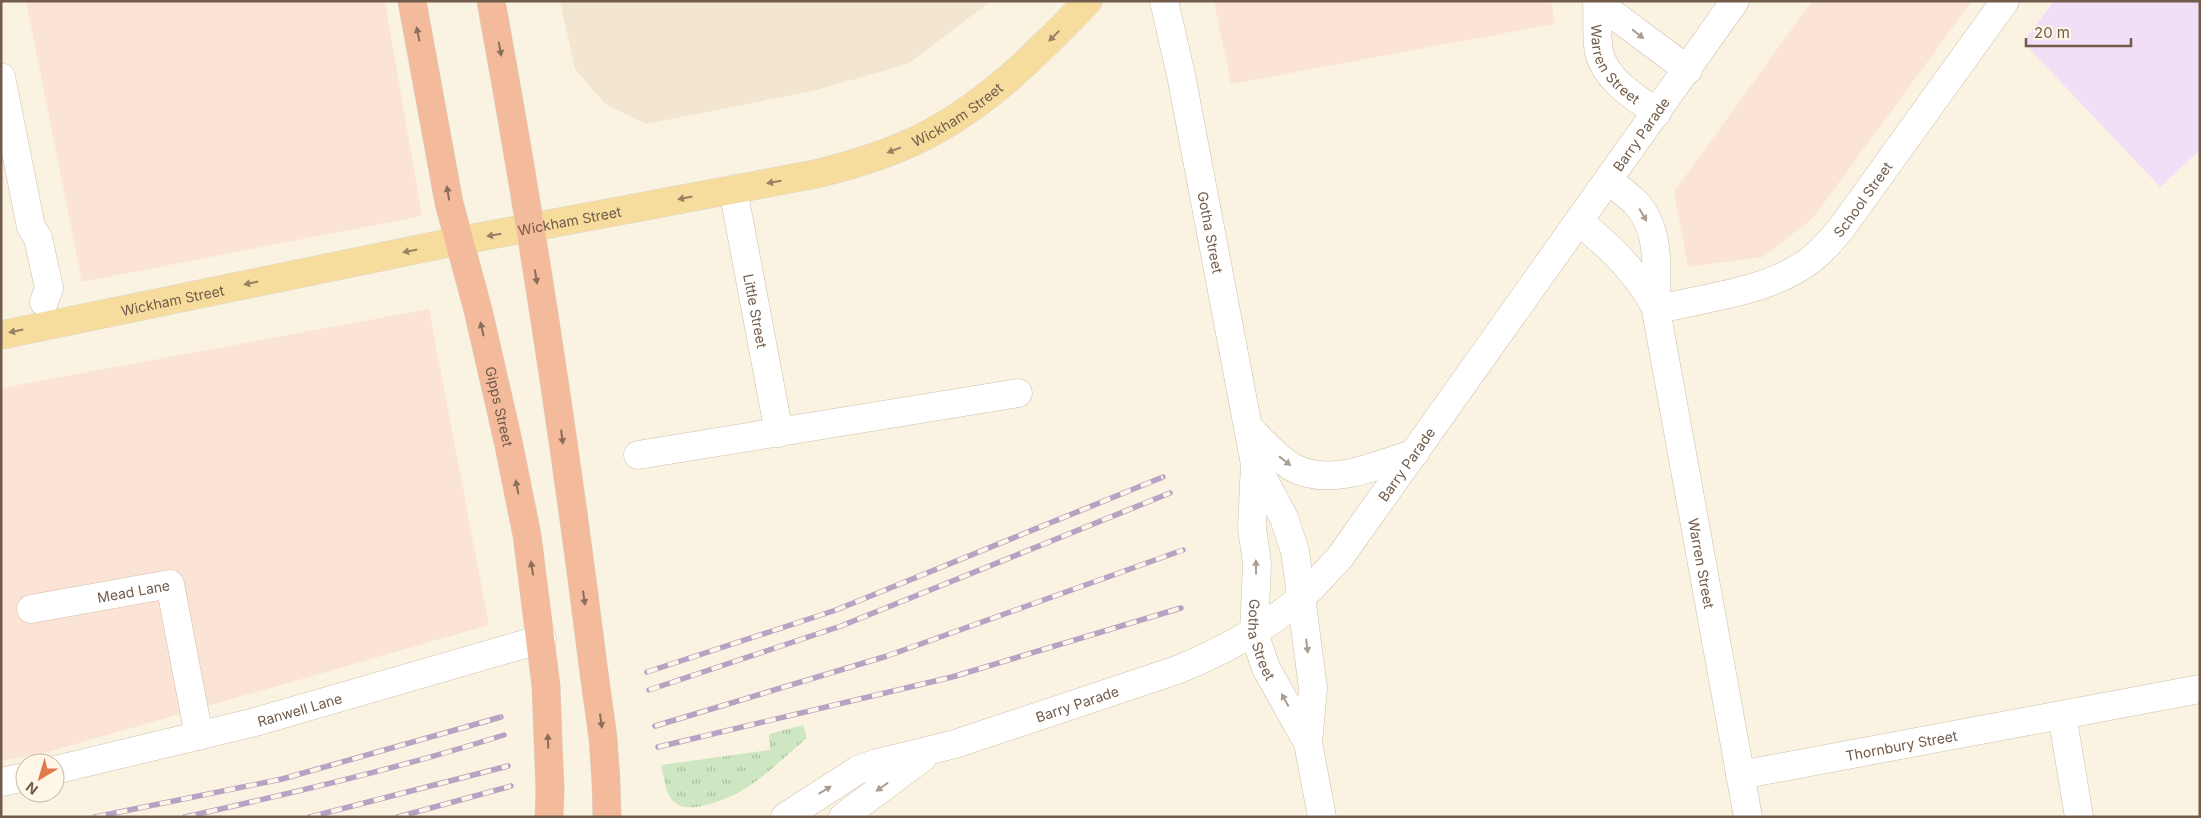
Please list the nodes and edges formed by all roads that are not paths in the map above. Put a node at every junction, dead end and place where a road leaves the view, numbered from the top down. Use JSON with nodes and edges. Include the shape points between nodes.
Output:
{"nodes":[{"id":1,"x":412,"y":1,"type":"edge"},
{"id":2,"x":491,"y":1,"type":"edge"},
{"id":3,"x":1088,"y":1,"type":"edge"},
{"id":4,"x":1164,"y":1,"type":"edge"},
{"id":5,"x":1597,"y":1,"type":"edge"},
{"id":6,"x":1602,"y":1,"type":"edge"},
{"id":7,"x":1735,"y":1,"type":"edge"},
{"id":8,"x":2005,"y":1,"type":"edge"},
{"id":9,"x":1688,"y":70,"type":"junction"},
{"id":10,"x":1,"y":77,"type":"edge"},
{"id":11,"x":1657,"y":114,"type":"junction"},
{"id":12,"x":1609,"y":181,"type":"junction"},
{"id":13,"x":733,"y":189,"type":"junction"},
{"id":14,"x":1580,"y":222,"type":"junction"},
{"id":15,"x":529,"y":228,"type":"junction"},
{"id":16,"x":458,"y":241,"type":"junction"},
{"id":17,"x":1656,"y":310,"type":"junction"},
{"id":18,"x":46,"y":314,"type":"junction"},
{"id":19,"x":1,"y":334,"type":"edge"},
{"id":20,"x":1018,"y":393,"type":"dead end"},
{"id":21,"x":1249,"y":428,"type":"junction"},
{"id":22,"x":779,"y":433,"type":"junction"},
{"id":23,"x":1415,"y":453,"type":"junction"},
{"id":24,"x":638,"y":455,"type":"dead end"},
{"id":25,"x":1256,"y":464,"type":"junction"},
{"id":26,"x":1301,"y":598,"type":"junction"},
{"id":27,"x":31,"y":609,"type":"dead end"},
{"id":28,"x":1254,"y":633,"type":"junction"},
{"id":29,"x":542,"y":639,"type":"junction"},
{"id":30,"x":2200,"y":689,"type":"edge"},
{"id":31,"x":2062,"y":715,"type":"junction"},
{"id":32,"x":199,"y":736,"type":"junction"},
{"id":33,"x":1308,"y":743,"type":"junction"},
{"id":34,"x":936,"y":748,"type":"junction"},
{"id":35,"x":65,"y":768,"type":"edge"},
{"id":36,"x":1740,"y":775,"type":"junction"},
{"id":37,"x":15,"y":779,"type":"edge"},
{"id":38,"x":1,"y":782,"type":"edge"},
{"id":39,"x":549,"y":817,"type":"edge"},
{"id":40,"x":607,"y":817,"type":"edge"},
{"id":41,"x":785,"y":817,"type":"edge"},
{"id":42,"x":843,"y":817,"type":"edge"},
{"id":43,"x":1322,"y":817,"type":"edge"},
{"id":44,"x":1748,"y":817,"type":"edge"},
{"id":45,"x":2079,"y":817,"type":"edge"}],
"edges":[{"from":16,"to":1,"type":"highway","name":"Gipps Street","one_way":true},
{"from":2,"to":15,"type":"highway","one_way":true,"via":[[522,171]]},
{"from":3,"to":13,"type":"main road","name":"Wickham Street","one_way":true,"via":[[1024,66],[994,91],[962,114],[911,143],[864,161],[816,174]]},
{"from":4,"to":21,"type":"street","name":"Gotha Street"},
{"from":5,"to":11,"type":"street","name":"Warren Street","via":[[1599,52],[1606,70]]},
{"from":6,"to":9,"type":"street","name":"Warren Street","one_way":true,"via":[[1610,12]]},
{"from":7,"to":9,"type":"street","name":"Barry Parade"},
{"from":8,"to":17,"type":"street","name":"School Street","via":[[1826,247],[1788,275],[1763,285]]},
{"from":9,"to":11,"type":"street","name":"Barry Parade"},
{"from":10,"to":18,"type":"street","via":[[31,227],[38,238],[49,288]]},
{"from":11,"to":12,"type":"street","name":"Barry Parade"},
{"from":12,"to":14,"type":"street","name":"Barry Parade"},
{"from":12,"to":17,"type":"street","name":"Warren Street","one_way":true,"via":[[1635,202],[1654,238]]},
{"from":13,"to":15,"type":"main road","name":"Wickham Street","one_way":true},
{"from":13,"to":22,"type":"street","name":"Little Street"},
{"from":14,"to":17,"type":"street","name":"Warren Street","via":[[1619,255],[1644,286]]},
{"from":14,"to":23,"type":"street","name":"Barry Parade"},
{"from":15,"to":16,"type":"main road","name":"Wickham Street","one_way":true},
{"from":15,"to":40,"type":"highway","one_way":true,"bridge":true,"via":[[561,431],[603,738]]},
{"from":16,"to":18,"type":"main road","name":"Wickham Street","one_way":true},
{"from":29,"to":16,"type":"highway","name":"Gipps Street","one_way":true,"via":[[527,535],[508,442],[478,310]]},
{"from":17,"to":36,"type":"street","name":"Warren Street"},
{"from":18,"to":19,"type":"main road","name":"Wickham Street","one_way":true},
{"from":20,"to":22,"type":"street"},
{"from":21,"to":23,"type":"street","one_way":true,"via":[[1291,466],[1320,476],[1367,468]]},
{"from":21,"to":25,"type":"street","name":"Gotha Street"},
{"from":22,"to":24,"type":"street"},
{"from":23,"to":26,"type":"street","name":"Barry Parade","via":[[1340,557]]},
{"from":25,"to":26,"type":"street","name":"Gotha Street","via":[[1290,534]]},
{"from":28,"to":25,"type":"street","name":"Gotha Street","one_way":true,"via":[[1257,563],[1252,528]]},
{"from":26,"to":28,"type":"street","name":"Barry Parade"},
{"from":26,"to":33,"type":"street","name":"Gotha Street","one_way":true,"via":[[1313,688]]},
{"from":27,"to":32,"type":"street","name":"Mead Lane","via":[[170,584]]},
{"from":33,"to":28,"type":"street","name":"Gotha Street","one_way":true,"via":[[1266,668]]},
{"from":28,"to":34,"type":"street","name":"Barry Parade","via":[[1177,670]]},
{"from":29,"to":32,"type":"street","name":"Ranwell Lane"},
{"from":39,"to":29,"type":"highway","name":"Gipps Street","one_way":true,"bridge":true},
{"from":30,"to":31,"type":"street","name":"Thornbury Street"},
{"from":31,"to":36,"type":"street","name":"Thornbury Street"},
{"from":31,"to":45,"type":"street"},
{"from":32,"to":35,"type":"street","name":"Ranwell Lane"},
{"from":33,"to":43,"type":"street","name":"Gotha Street"},
{"from":41,"to":34,"type":"street","name":"Barry Parade","one_way":true,"via":[[858,770]]},
{"from":34,"to":42,"type":"street","name":"Barry Parade","one_way":true},
{"from":36,"to":44,"type":"street","name":"Warren Street"},
{"from":37,"to":38,"type":"street"}]}
